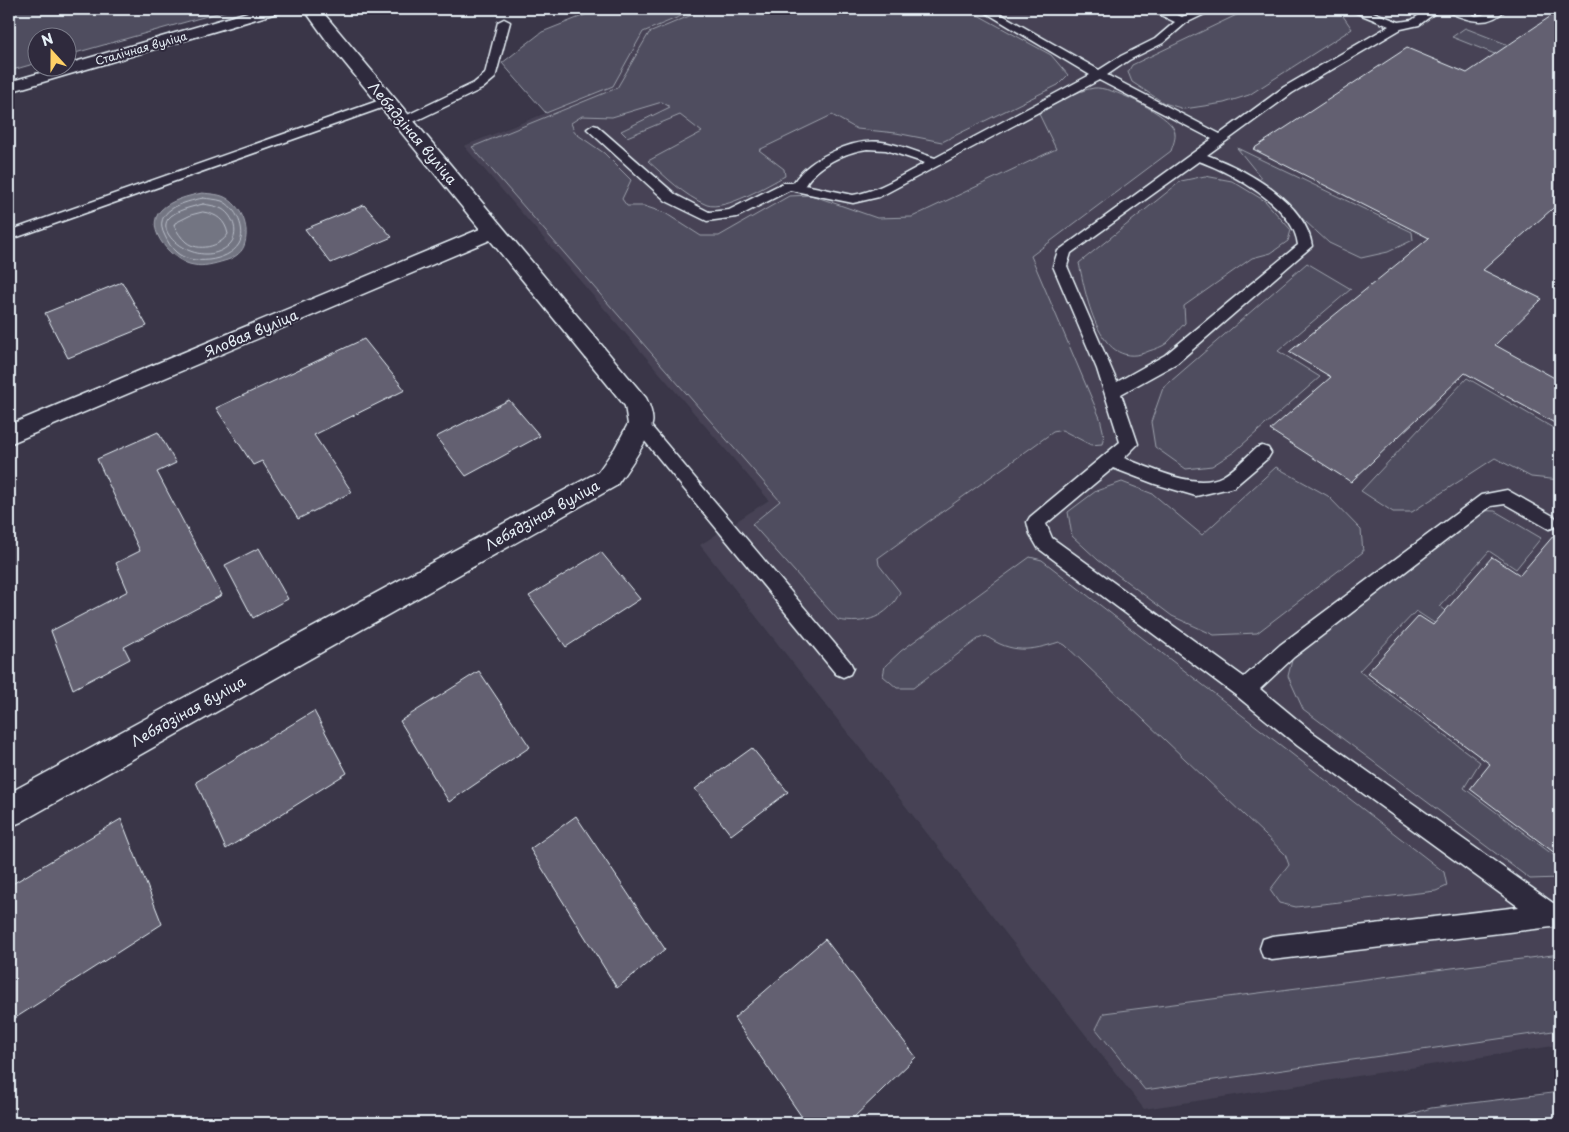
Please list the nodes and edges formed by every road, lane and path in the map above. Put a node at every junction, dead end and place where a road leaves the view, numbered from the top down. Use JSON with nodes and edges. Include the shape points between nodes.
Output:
{"nodes":[{"id":1,"x":274,"y":9,"type":"edge"},
{"id":2,"x":312,"y":9,"type":"edge"},
{"id":3,"x":985,"y":9,"type":"edge"},
{"id":4,"x":1156,"y":9,"type":"edge"},
{"id":5,"x":1207,"y":9,"type":"edge"},
{"id":6,"x":1356,"y":9,"type":"edge"},
{"id":7,"x":1435,"y":9,"type":"edge"},
{"id":8,"x":1450,"y":9,"type":"edge"},
{"id":9,"x":1501,"y":9,"type":"edge"},
{"id":10,"x":1182,"y":21,"type":"junction"},
{"id":11,"x":504,"y":22,"type":"dead end"},
{"id":12,"x":1398,"y":26,"type":"junction"},
{"id":13,"x":1099,"y":75,"type":"junction"},
{"id":14,"x":9,"y":87,"type":"edge"},
{"id":15,"x":386,"y":102,"type":"junction"},
{"id":16,"x":403,"y":122,"type":"junction"},
{"id":17,"x":593,"y":128,"type":"dead end"},
{"id":18,"x":1221,"y":139,"type":"junction"},
{"id":19,"x":1198,"y":156,"type":"junction"},
{"id":20,"x":935,"y":162,"type":"junction"},
{"id":21,"x":798,"y":186,"type":"junction"},
{"id":22,"x":493,"y":231,"type":"junction"},
{"id":23,"x":9,"y":236,"type":"edge"},
{"id":24,"x":1112,"y":392,"type":"junction"},
{"id":25,"x":640,"y":424,"type":"junction"},
{"id":26,"x":9,"y":436,"type":"edge"},
{"id":27,"x":1262,"y":453,"type":"dead end"},
{"id":28,"x":1109,"y":459,"type":"junction"},
{"id":29,"x":1549,"y":522,"type":"dead end"},
{"id":30,"x":843,"y":668,"type":"dead end"},
{"id":31,"x":1245,"y":690,"type":"junction"},
{"id":32,"x":9,"y":811,"type":"edge"},
{"id":33,"x":1555,"y":914,"type":"edge"},
{"id":34,"x":1272,"y":948,"type":"dead end"}],
"edges":[{"from":1,"to":14,"type":"street","name":"Сталічная вуліца"},
{"from":2,"to":15,"type":"street","name":"Лебядзіная вуліца"},
{"from":3,"to":13,"type":"lane"},
{"from":4,"to":10,"type":"lane"},
{"from":5,"to":10,"type":"lane"},
{"from":6,"to":12,"type":"lane"},
{"from":7,"to":12,"type":"lane","via":[[1415,23]]},
{"from":8,"to":9,"type":"lane","via":[[1480,20]]},
{"from":10,"to":13,"type":"lane","via":[[1159,41]]},
{"from":11,"to":16,"type":"lane","via":[[491,75],[478,86]]},
{"from":12,"to":18,"type":"lane","via":[[1288,90]]},
{"from":13,"to":18,"type":"lane"},
{"from":13,"to":20,"type":"lane"},
{"from":15,"to":16,"type":"street","name":"Лебядзіная вуліца"},
{"from":15,"to":23,"type":"lane"},
{"from":16,"to":22,"type":"street","name":"Лебядзіная вуліца"},
{"from":17,"to":21,"type":"lane","via":[[671,198],[707,217],[732,214],[788,186]]},
{"from":18,"to":19,"type":"lane"},
{"from":19,"to":24,"type":"lane","via":[[1065,251],[1060,266]]},
{"from":19,"to":24,"type":"lane","via":[[1237,172],[1264,191],[1303,232],[1305,246],[1171,359]]},
{"from":20,"to":21,"type":"lane","via":[[863,198],[853,199]]},
{"from":20,"to":21,"type":"lane","via":[[885,146],[856,146],[816,164]]},
{"from":22,"to":25,"type":"street","name":"Лебядзіная вуліца","via":[[637,404]]},
{"from":22,"to":26,"type":"street","name":"Яловая вуліца"},
{"from":24,"to":28,"type":"lane","via":[[1129,444]]},
{"from":25,"to":30,"type":"lane"},
{"from":25,"to":32,"type":"street","name":"Лебядзіная вуліца","via":[[625,454],[607,478]]},
{"from":27,"to":28,"type":"lane","via":[[1228,482],[1196,489]]},
{"from":28,"to":31,"type":"lane","via":[[1036,522],[1039,534],[1046,543]]},
{"from":29,"to":31,"type":"lane","via":[[1507,497],[1487,500],[1287,651]]},
{"from":31,"to":33,"type":"lane","via":[[1305,739]]},
{"from":33,"to":34,"type":"lane"}]}
